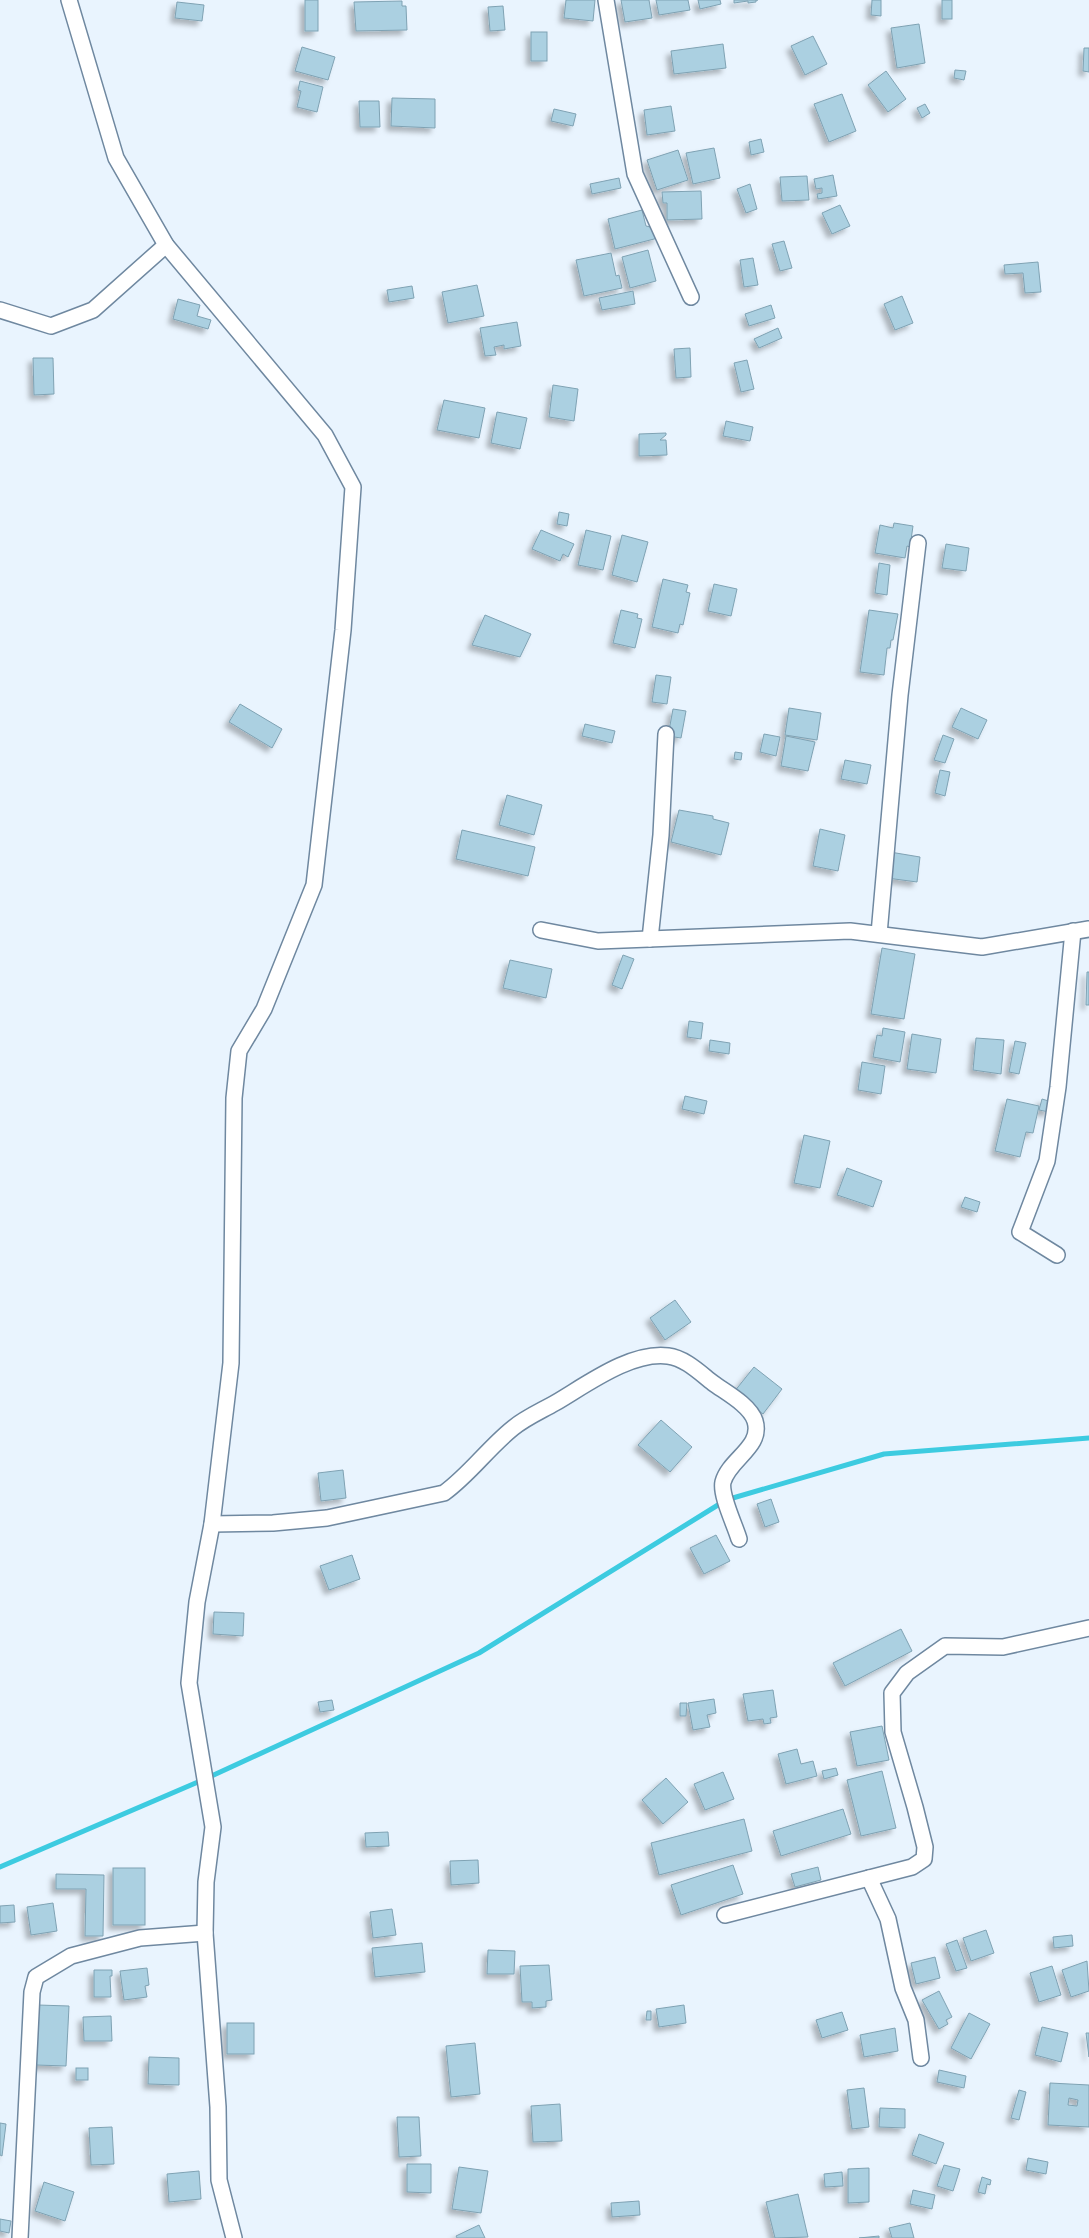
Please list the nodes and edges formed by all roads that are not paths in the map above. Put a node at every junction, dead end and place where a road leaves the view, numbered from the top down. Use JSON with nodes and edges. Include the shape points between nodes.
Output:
{"nodes":[{"id":1,"x":69,"y":0,"type":"edge"},
{"id":2,"x":606,"y":0,"type":"edge"},
{"id":3,"x":166,"y":245,"type":"junction"},
{"id":4,"x":691,"y":298,"type":"dead end"},
{"id":5,"x":0,"y":310,"type":"edge"},
{"id":6,"x":918,"y":543,"type":"dead end"},
{"id":7,"x":666,"y":734,"type":"dead end"},
{"id":8,"x":1089,"y":929,"type":"edge"},
{"id":9,"x":541,"y":930,"type":"dead end"},
{"id":10,"x":1073,"y":931,"type":"junction"},
{"id":11,"x":878,"y":934,"type":"junction"},
{"id":12,"x":650,"y":939,"type":"junction"},
{"id":13,"x":1057,"y":1255,"type":"dead end"},
{"id":14,"x":212,"y":1524,"type":"junction"},
{"id":15,"x":739,"y":1539,"type":"dead end"},
{"id":16,"x":1089,"y":1628,"type":"edge"},
{"id":17,"x":869,"y":1878,"type":"junction"},
{"id":18,"x":726,"y":1916,"type":"dead end"},
{"id":19,"x":205,"y":1932,"type":"junction"},
{"id":20,"x":922,"y":2058,"type":"dead end"},
{"id":21,"x":20,"y":2238,"type":"edge"},
{"id":22,"x":234,"y":2238,"type":"edge"}],
"edges":[{"from":1,"to":3,"type":"street","via":[[116,158]]},
{"from":2,"to":4,"type":"street","via":[[635,174]]},
{"from":3,"to":5,"type":"street","via":[[93,310],[50,326]]},
{"from":3,"to":14,"type":"street","via":[[325,435],[353,488],[343,630],[314,885],[264,1009],[240,1051],[234,1098],[231,1363]]},
{"from":6,"to":11,"type":"street"},
{"from":7,"to":12,"type":"street","via":[[661,835]]},
{"from":8,"to":10,"type":"street"},
{"from":9,"to":12,"type":"street","via":[[598,941]]},
{"from":10,"to":11,"type":"street","via":[[982,947]]},
{"from":10,"to":13,"type":"street","via":[[1058,1087],[1047,1161],[1020,1232]]},
{"from":11,"to":12,"type":"street","via":[[850,931]]},
{"from":14,"to":15,"type":"street","via":[[327,1518],[444,1493],[514,1427],[621,1365],[644,1358],[668,1356],[685,1362],[754,1418],[757,1431],[751,1444],[727,1472],[722,1483]]},
{"from":14,"to":19,"type":"street","via":[[197,1602],[189,1683],[212,1827]]},
{"from":16,"to":17,"type":"street","via":[[1003,1647],[945,1646],[907,1673],[892,1693],[893,1732],[925,1847],[924,1859],[912,1868]]},
{"from":17,"to":18,"type":"street"},
{"from":17,"to":20,"type":"street","via":[[888,1919],[903,1988],[916,2020]]},
{"from":19,"to":21,"type":"street","via":[[140,1938],[71,1956],[36,1978],[32,1992]]},
{"from":19,"to":22,"type":"street","via":[[218,2106],[219,2180]]}]}
